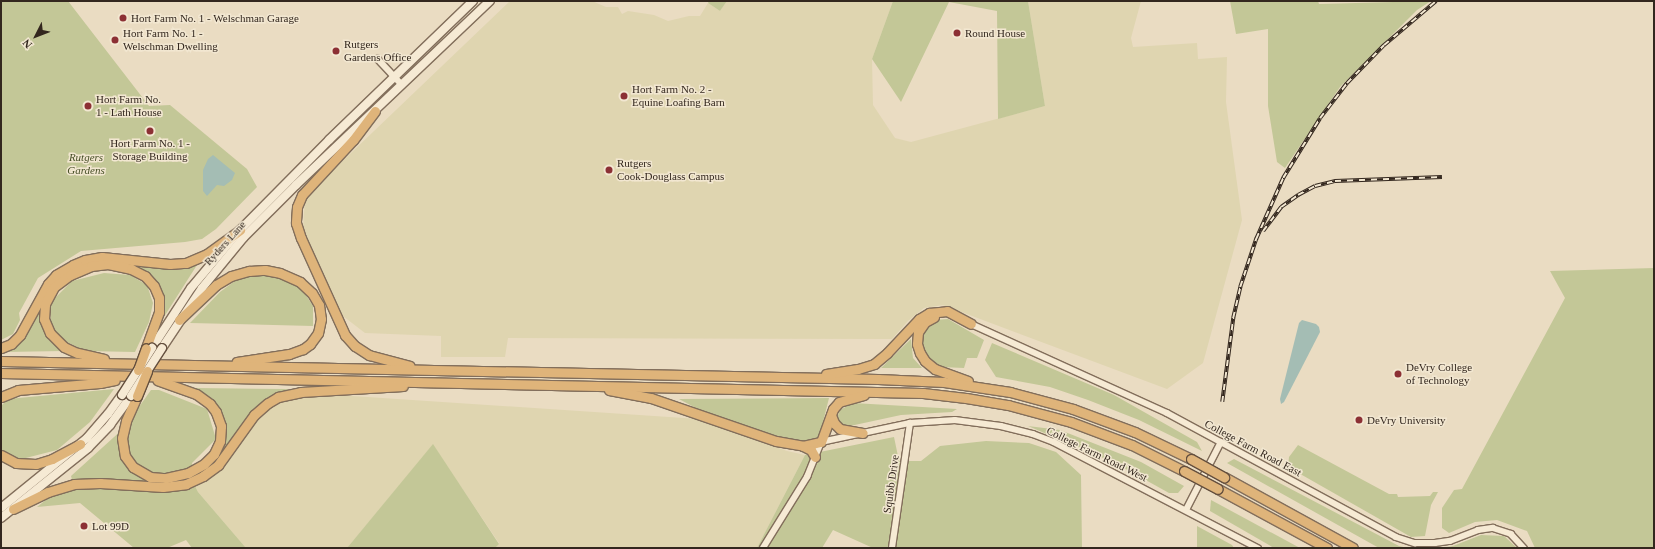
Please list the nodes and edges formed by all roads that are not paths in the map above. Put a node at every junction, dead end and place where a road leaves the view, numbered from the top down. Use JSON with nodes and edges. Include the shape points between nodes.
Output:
{"nodes":[{"id":1,"x":474,"y":1,"type":"edge"},
{"id":2,"x":490,"y":1,"type":"edge"},
{"id":3,"x":378,"y":59,"type":"dead end"},
{"id":4,"x":394,"y":76,"type":"junction"},
{"id":5,"x":402,"y":84,"type":"junction"},
{"id":6,"x":375,"y":111,"type":"junction"},
{"id":7,"x":240,"y":230,"type":"junction"},
{"id":8,"x":180,"y":320,"type":"junction"},
{"id":9,"x":971,"y":324,"type":"junction"},
{"id":10,"x":1,"y":348,"type":"edge"},
{"id":11,"x":149,"y":348,"type":"junction"},
{"id":12,"x":1,"y":361,"type":"edge"},
{"id":13,"x":208,"y":366,"type":"junction"},
{"id":14,"x":431,"y":370,"type":"junction"},
{"id":15,"x":139,"y":372,"type":"junction"},
{"id":16,"x":1,"y":374,"type":"edge"},
{"id":17,"x":791,"y":378,"type":"junction"},
{"id":18,"x":432,"y":382,"type":"junction"},
{"id":19,"x":573,"y":384,"type":"junction"},
{"id":20,"x":988,"y":388,"type":"junction"},
{"id":21,"x":879,"y":391,"type":"junction"},
{"id":22,"x":134,"y":396,"type":"junction"},
{"id":23,"x":1,"y":397,"type":"edge"},
{"id":24,"x":830,"y":415,"type":"junction"},
{"id":25,"x":910,"y":423,"type":"junction"},
{"id":26,"x":863,"y":433,"type":"junction"},
{"id":27,"x":821,"y":442,"type":"junction"},
{"id":28,"x":1222,"y":442,"type":"junction"},
{"id":29,"x":80,"y":444,"type":"junction"},
{"id":30,"x":802,"y":446,"type":"junction"},
{"id":31,"x":1,"y":455,"type":"edge"},
{"id":32,"x":815,"y":457,"type":"junction"},
{"id":33,"x":1,"y":508,"type":"edge"},
{"id":34,"x":13,"y":509,"type":"junction"},
{"id":35,"x":1186,"y":510,"type":"junction"},
{"id":36,"x":1,"y":518,"type":"edge"},
{"id":37,"x":763,"y":548,"type":"edge"},
{"id":38,"x":892,"y":548,"type":"edge"},
{"id":39,"x":1258,"y":548,"type":"edge"},
{"id":40,"x":1327,"y":548,"type":"edge"},
{"id":41,"x":1353,"y":548,"type":"edge"},
{"id":42,"x":1524,"y":548,"type":"edge"}],
"edges":[{"from":1,"to":4,"type":"main road","name":"Ryders Lane"},
{"from":2,"to":5,"type":"main road","name":"Ryders Lane"},
{"from":3,"to":4,"type":"street"},
{"from":4,"to":5,"type":"street"},
{"from":4,"to":7,"type":"main road","name":"Ryders Lane"},
{"from":5,"to":6,"type":"main road","name":"Ryders Lane"},
{"from":6,"to":8,"type":"main road","name":"Ryders Lane","via":[[243,238],[208,280]]},
{"from":6,"to":14,"type":"highway","via":[[353,140],[302,195],[296,212],[297,228],[340,327],[351,343],[375,357]]},
{"from":7,"to":10,"type":"highway","via":[[207,254],[186,263],[170,264],[102,257],[73,265],[56,275],[48,284],[20,335],[11,344]]},
{"from":7,"to":11,"type":"main road","name":"Ryders Lane","via":[[191,288]]},
{"from":8,"to":13,"type":"highway","via":[[221,282],[249,271],[265,270],[285,274],[305,286],[315,297],[320,309],[320,324],[315,337],[303,349],[276,357]]},
{"from":8,"to":15,"type":"main road","name":"Ryders Lane","bridge":true,"via":[[162,348]]},
{"from":9,"to":17,"type":"highway","via":[[951,312],[933,312],[918,319],[884,357],[870,366]]},
{"from":9,"to":20,"type":"highway","via":[[947,315],[932,317],[920,329],[917,347],[935,369]]},
{"from":9,"to":28,"type":"street","name":"College Farm Road East","via":[[1167,413]]},
{"from":11,"to":15,"type":"highway","bridge":true},
{"from":11,"to":15,"type":"highway","via":[[159,303],[154,286],[141,273],[120,266],[97,265],[70,275],[54,287],[47,299],[44,314],[47,329],[56,341],[77,353]]},
{"from":12,"to":15,"type":"highway"},
{"from":13,"to":14,"type":"highway"},
{"from":13,"to":15,"type":"highway"},
{"from":14,"to":17,"type":"highway"},
{"from":15,"to":16,"type":"highway"},
{"from":15,"to":18,"type":"highway"},
{"from":15,"to":22,"type":"highway","bridge":true},
{"from":15,"to":22,"type":"highway","via":[[190,392],[213,408],[222,431],[214,454],[199,467],[177,476],[155,477],[136,470],[125,456],[122,442],[123,429]]},
{"from":15,"to":23,"type":"highway","via":[[100,383],[18,390]]},
{"from":15,"to":29,"type":"main road","name":"Ryders Lane","bridge":true,"via":[[101,422]]},
{"from":17,"to":20,"type":"highway","via":[[922,380]]},
{"from":18,"to":19,"type":"highway"},
{"from":18,"to":34,"type":"highway","via":[[390,388],[323,390],[283,395],[258,410],[218,465],[192,482],[163,487],[74,484],[48,492]]},
{"from":19,"to":21,"type":"highway"},
{"from":19,"to":30,"type":"highway","via":[[644,396],[776,441]]},
{"from":20,"to":41,"type":"highway","bridge":true,"via":[[1052,402],[1135,432],[1191,459]]},
{"from":21,"to":24,"type":"highway","via":[[842,400]]},
{"from":21,"to":40,"type":"highway","bridge":true,"via":[[966,398],[1036,412],[1112,436],[1184,471]]},
{"from":22,"to":34,"type":"main road","via":[[92,445]]},
{"from":24,"to":26,"type":"highway","via":[[840,429]]},
{"from":24,"to":27,"type":"highway"},
{"from":25,"to":26,"type":"street","name":"College Farm Road West"},
{"from":25,"to":35,"type":"street","name":"College Farm Road West","via":[[967,421],[1033,434],[1070,449]]},
{"from":25,"to":38,"type":"street","name":"Squibb Drive"},
{"from":26,"to":27,"type":"street","name":"College Farm Road West"},
{"from":27,"to":30,"type":"highway"},
{"from":27,"to":32,"type":"street"},
{"from":28,"to":35,"type":"street"},
{"from":28,"to":42,"type":"street","name":"College Farm Road East","via":[[1402,540],[1422,543],[1444,542],[1478,530],[1493,528],[1511,534]]},
{"from":29,"to":31,"type":"highway","via":[[52,459],[36,464],[16,462]]},
{"from":29,"to":33,"type":"main road","name":"Ryders Lane"},
{"from":30,"to":32,"type":"highway","via":[[811,450]]},
{"from":32,"to":37,"type":"street","via":[[803,483]]},
{"from":34,"to":36,"type":"main road"},
{"from":35,"to":39,"type":"street","name":"College Farm Road West"}]}
